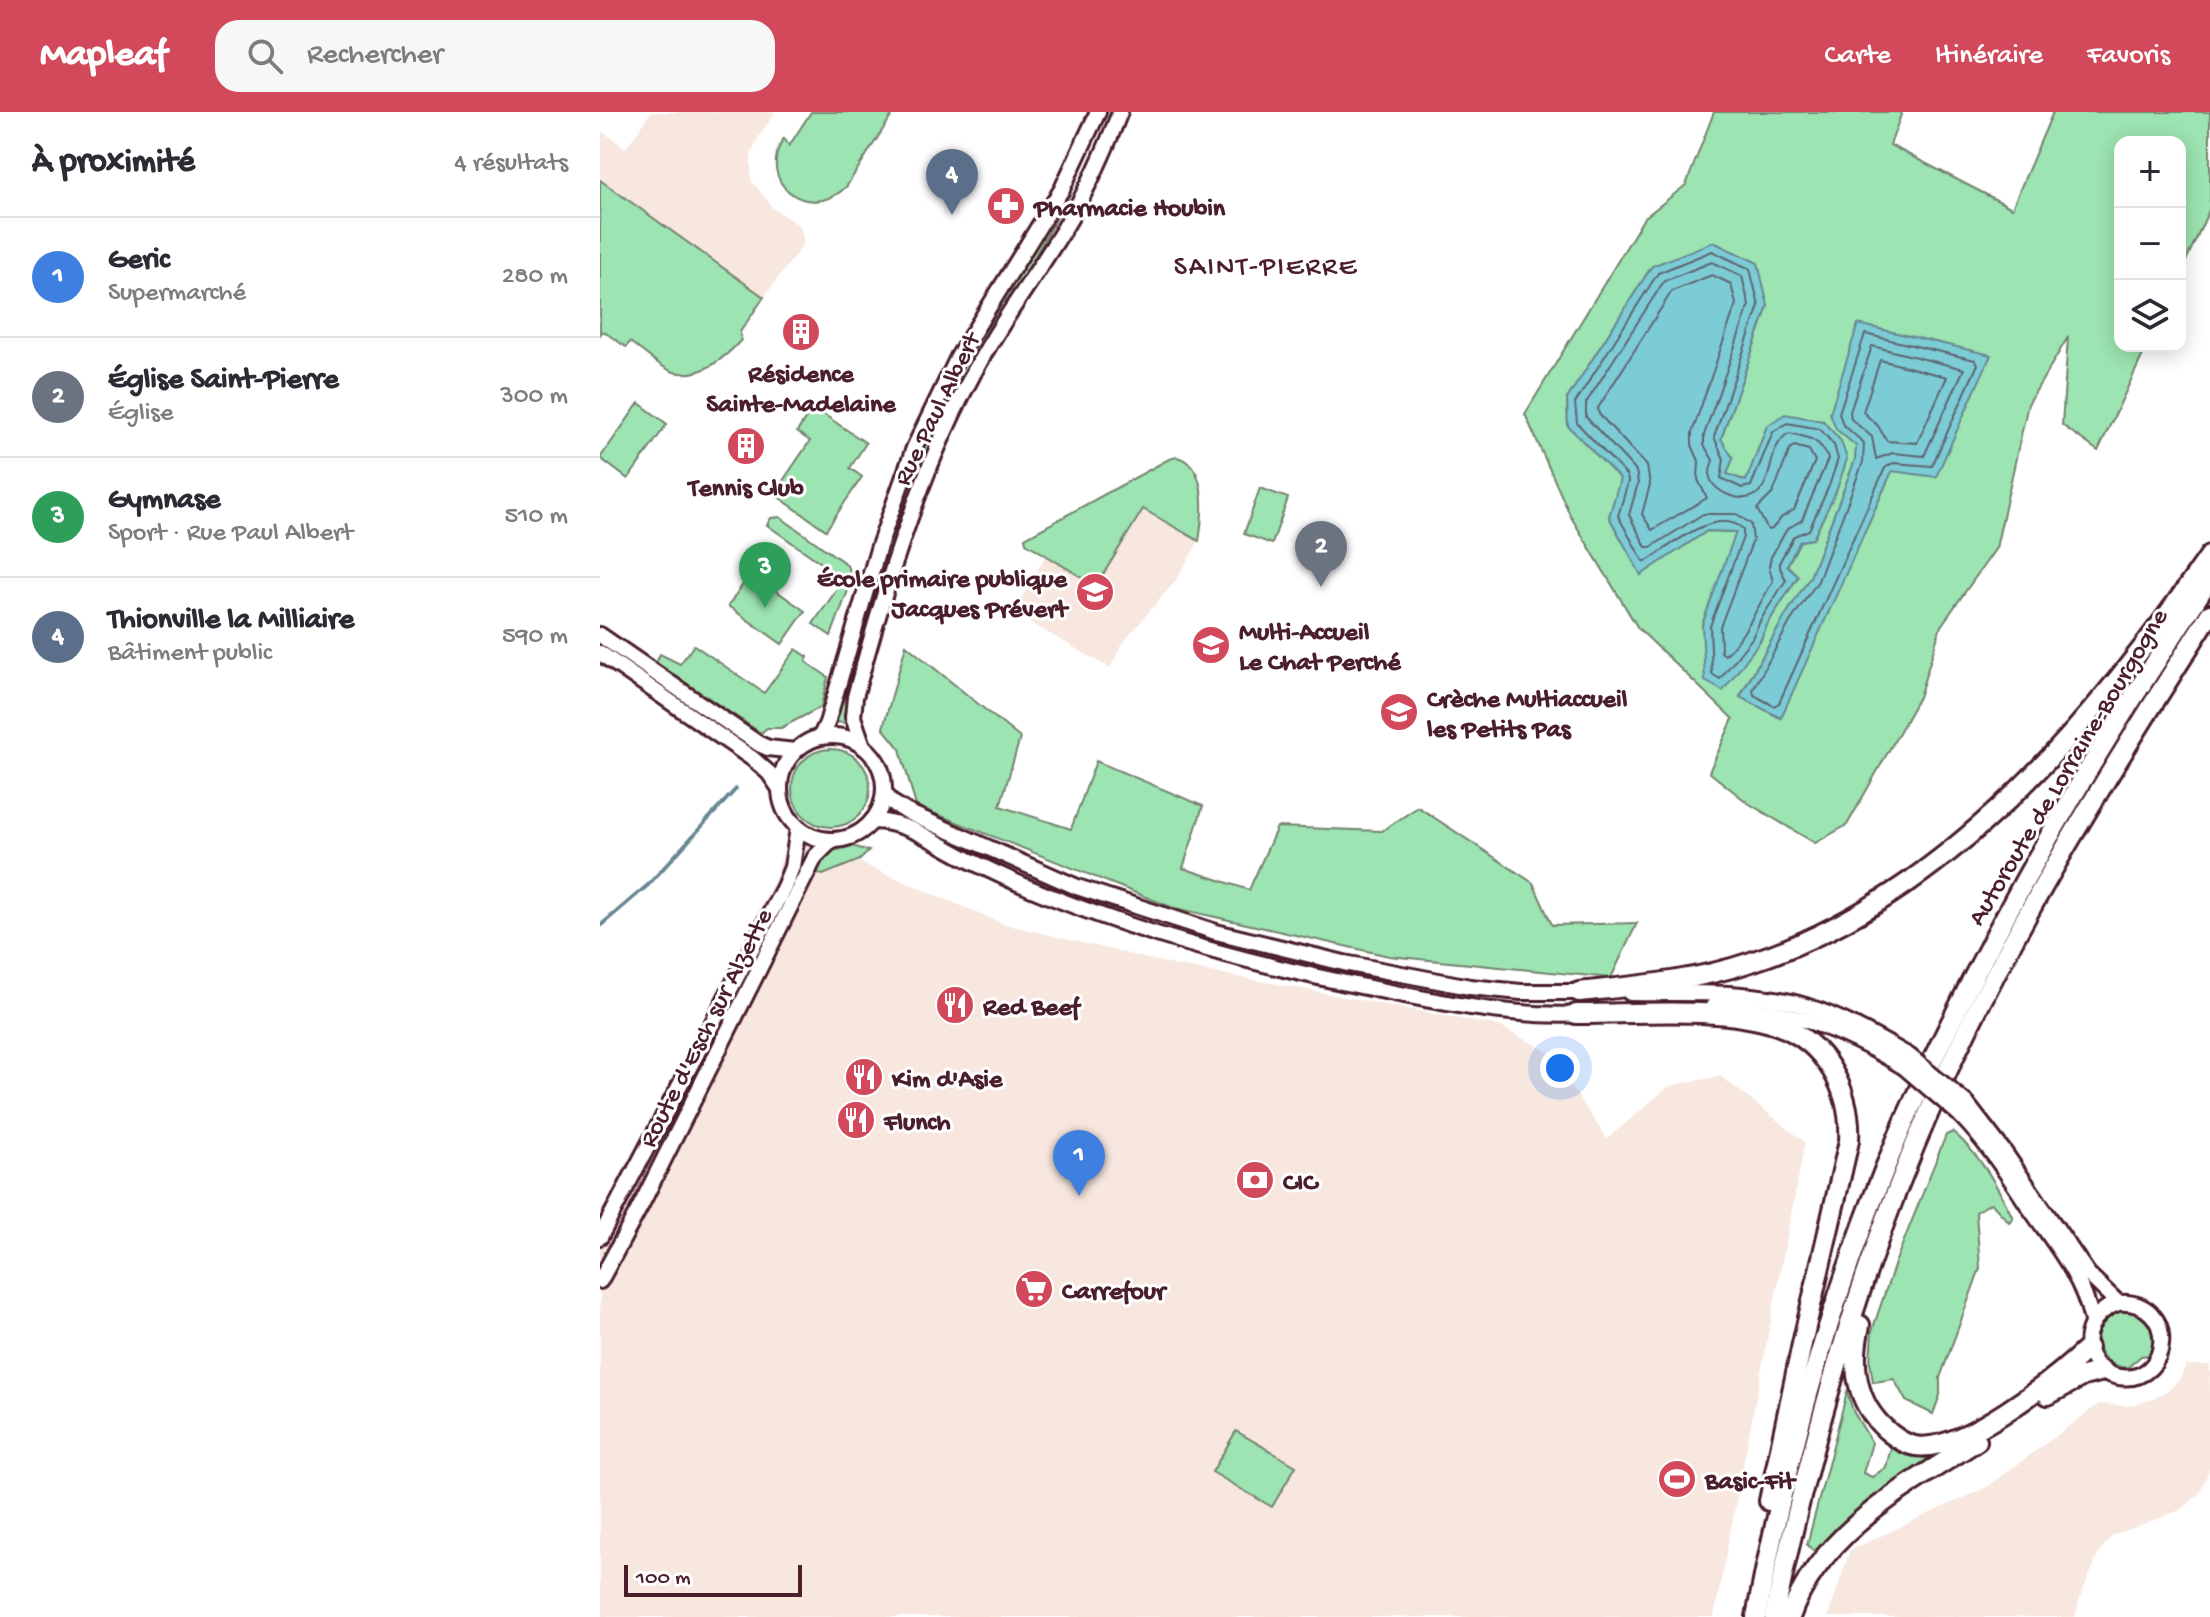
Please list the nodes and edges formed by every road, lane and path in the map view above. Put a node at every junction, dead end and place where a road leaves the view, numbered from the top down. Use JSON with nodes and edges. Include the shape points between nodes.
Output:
{"nodes":[{"id":1,"x":1098,"y":112,"type":"edge"},
{"id":2,"x":1120,"y":112,"type":"edge"},
{"id":3,"x":2210,"y":555,"type":"edge"},
{"id":4,"x":2210,"y":578,"type":"edge"},
{"id":5,"x":2210,"y":614,"type":"edge"},
{"id":6,"x":600,"y":635,"type":"edge"},
{"id":7,"x":600,"y":653,"type":"edge"},
{"id":8,"x":821,"y":736,"type":"junction"},
{"id":9,"x":863,"y":746,"type":"junction"},
{"id":10,"x":795,"y":751,"type":"junction"},
{"id":11,"x":780,"y":789,"type":"junction"},
{"id":12,"x":884,"y":792,"type":"junction"},
{"id":13,"x":872,"y":821,"type":"junction"},
{"id":14,"x":798,"y":828,"type":"junction"},
{"id":15,"x":832,"y":840,"type":"junction"},
{"id":16,"x":1579,"y":992,"type":"junction"},
{"id":17,"x":1576,"y":1014,"type":"junction"},
{"id":18,"x":1907,"y":1061,"type":"junction"},
{"id":19,"x":1962,"y":1108,"type":"junction"},
{"id":20,"x":600,"y":1237,"type":"edge"},
{"id":21,"x":1872,"y":1256,"type":"junction"},
{"id":22,"x":600,"y":1281,"type":"edge"},
{"id":23,"x":2118,"y":1303,"type":"junction"},
{"id":24,"x":2092,"y":1321,"type":"junction"},
{"id":25,"x":2088,"y":1348,"type":"junction"},
{"id":26,"x":2103,"y":1371,"type":"junction"},
{"id":27,"x":1761,"y":1590,"type":"junction"},
{"id":28,"x":1756,"y":1617,"type":"edge"},
{"id":29,"x":1774,"y":1617,"type":"edge"},
{"id":30,"x":1790,"y":1617,"type":"edge"}],
"edges":[{"from":1,"to":8,"type":"main road","name":"Rue Paul Albert","via":[[1062,189],[958,357],[914,448]]},
{"from":2,"to":9,"type":"main road","name":"Rue Paul Albert","via":[[1071,217],[983,355],[937,448],[855,697],[853,717]]},
{"from":3,"to":16,"type":"highway","via":[[2152,638],[2053,752],[1929,870],[1861,912],[1750,963],[1651,985]]},
{"from":4,"to":27,"type":"highway","name":"Autoroute de Lorraine-Bourgogne","via":[[2041,850],[1917,1094],[1828,1330],[1793,1449]]},
{"from":5,"to":21,"type":"highway","name":"Autoroute de Lorraine-Bourgogne","via":[[2074,828],[2019,928],[1933,1103]]},
{"from":6,"to":10,"type":"main road","via":[[759,744]]},
{"from":7,"to":11,"type":"main road","via":[[753,759]]},
{"from":8,"to":9,"type":"main road","via":[[840,736]]},
{"from":8,"to":10,"type":"main road"},
{"from":9,"to":12,"type":"main road","via":[[880,766]]},
{"from":10,"to":11,"type":"main road","via":[[783,769]]},
{"from":11,"to":14,"type":"main road","via":[[785,810]]},
{"from":12,"to":13,"type":"main road"},
{"from":12,"to":16,"type":"main road","via":[[907,812],[1077,887],[1216,932],[1470,987]]},
{"from":13,"to":15,"type":"main road","via":[[853,836]]},
{"from":13,"to":17,"type":"main road","via":[[901,825],[1050,896],[1244,959],[1416,998]]},
{"from":14,"to":15,"type":"main road"},
{"from":14,"to":20,"type":"main road","via":[[784,887]]},
{"from":15,"to":22,"type":"main road","name":"Route d'Esch sur Alzette","via":[[815,857]]},
{"from":16,"to":18,"type":"main road","via":[[1774,999],[1840,1019]]},
{"from":17,"to":18,"type":"main road","via":[[1714,1006],[1774,1011],[1836,1029]]},
{"from":17,"to":27,"type":"highway","via":[[1690,1013],[1775,1024],[1818,1052],[1843,1092],[1849,1141],[1781,1435],[1756,1565]]},
{"from":18,"to":19,"type":"main road","bridge":true},
{"from":19,"to":23,"type":"main road","via":[[1999,1145],[2088,1274]]},
{"from":19,"to":24,"type":"main road","via":[[2070,1266],[2088,1300]]},
{"from":21,"to":25,"type":"highway","via":[[1855,1348],[1856,1375],[1876,1419],[1914,1446],[1966,1436],[2037,1390]]},
{"from":21,"to":29,"type":"highway","name":"Autoroute de Lorraine-Bourgogne","via":[[1814,1438]]},
{"from":23,"to":24,"type":"main road"},
{"from":23,"to":26,"type":"main road","via":[[2150,1312],[2159,1325],[2162,1346],[2158,1358],[2139,1375],[2127,1378]]},
{"from":24,"to":25,"type":"main road"},
{"from":25,"to":26,"type":"main road"},
{"from":26,"to":30,"type":"highway","via":[[2063,1385],[1864,1518],[1822,1561]]},
{"from":27,"to":28,"type":"highway","name":"Autoroute de Lorraine-Bourgogne"}]}
